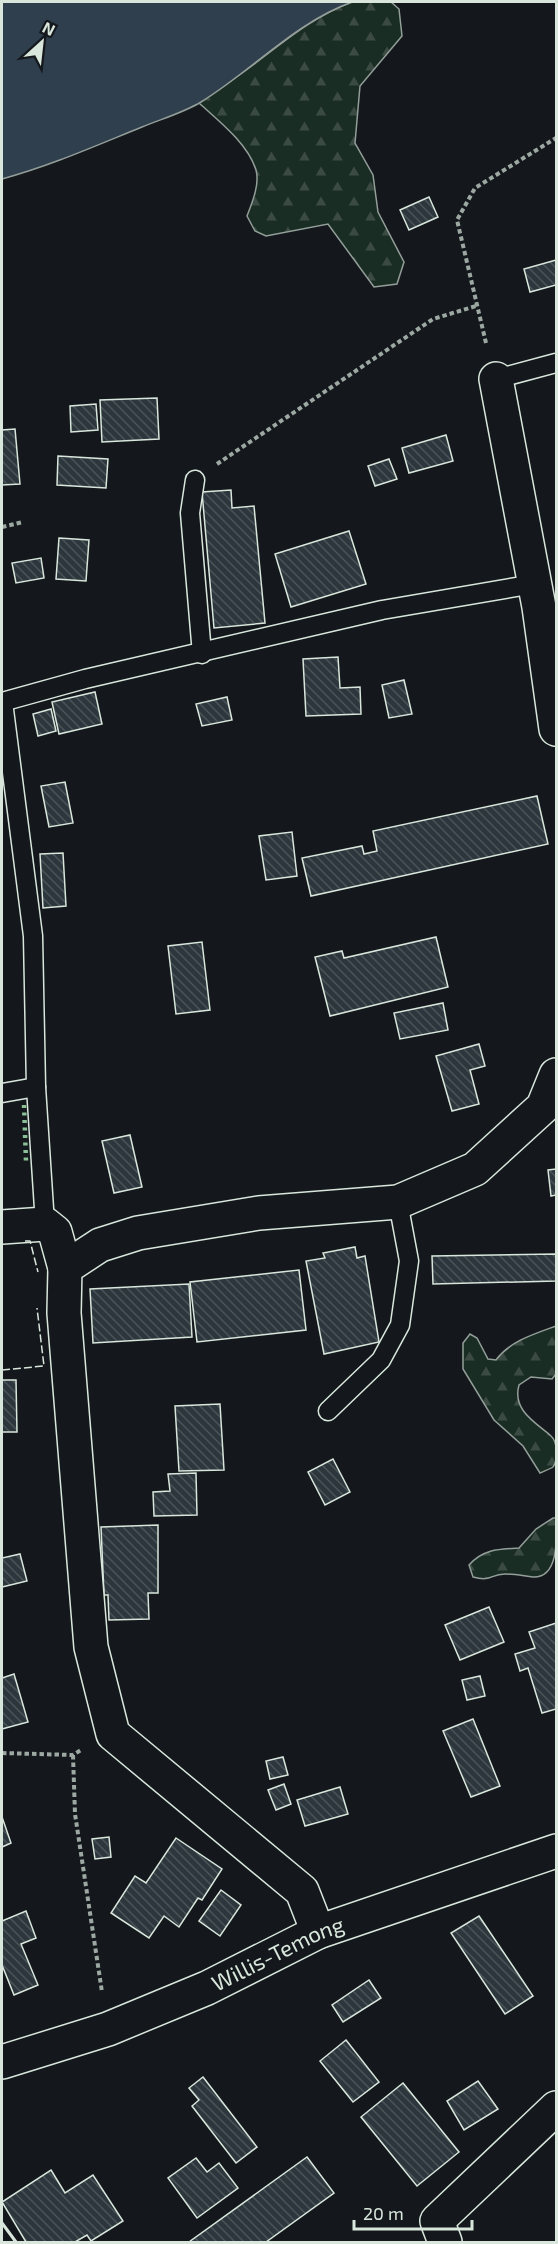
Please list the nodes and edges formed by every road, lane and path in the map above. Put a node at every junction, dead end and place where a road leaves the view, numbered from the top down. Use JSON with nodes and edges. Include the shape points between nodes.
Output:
{"nodes":[{"id":1,"x":556,"y":138,"type":"edge"},
{"id":2,"x":476,"y":306,"type":"junction"},
{"id":3,"x":556,"y":363,"type":"edge"},
{"id":4,"x":496,"y":379,"type":"junction"},
{"id":5,"x":195,"y":480,"type":"joint"},
{"id":6,"x":23,"y":522,"type":"dead end"},
{"id":7,"x":2,"y":527,"type":"edge"},
{"id":8,"x":543,"y":599,"type":"edge"},
{"id":9,"x":202,"y":654,"type":"junction"},
{"id":10,"x":2,"y":702,"type":"edge"},
{"id":11,"x":556,"y":729,"type":"edge"},
{"id":12,"x":556,"y":1075,"type":"edge"},
{"id":13,"x":36,"y":1087,"type":"junction"},
{"id":14,"x":2,"y":1093,"type":"edge"},
{"id":15,"x":398,"y":1202,"type":"junction"},
{"id":16,"x":45,"y":1224,"type":"junction"},
{"id":17,"x":2,"y":1227,"type":"edge"},
{"id":18,"x":65,"y":1268,"type":"junction"},
{"id":19,"x":328,"y":1411,"type":"dead end"},
{"id":20,"x":113,"y":1734,"type":"junction"},
{"id":21,"x":2,"y":1753,"type":"edge"},
{"id":22,"x":73,"y":1755,"type":"junction"},
{"id":23,"x":556,"y":1851,"type":"edge"},
{"id":24,"x":318,"y":1932,"type":"junction"},
{"id":25,"x":108,"y":2029,"type":"junction"},
{"id":26,"x":2,"y":2062,"type":"edge"},
{"id":27,"x":556,"y":2108,"type":"edge"},
{"id":28,"x":445,"y":2242,"type":"edge"}],
"edges":[{"from":1,"to":2,"type":"path","via":[[475,188],[457,220]]},
{"from":2,"to":4,"type":"path"},
{"from":2,"to":5,"type":"path","via":[[433,319]]},
{"from":3,"to":4,"type":"lane"},
{"from":4,"to":8,"type":"street"},
{"from":5,"to":9,"type":"lane","via":[[190,513]]},
{"from":6,"to":7,"type":"path"},
{"from":8,"to":9,"type":"lane","via":[[382,610]]},
{"from":8,"to":11,"type":"street"},
{"from":9,"to":10,"type":"lane"},
{"from":10,"to":13,"type":"lane","via":[[33,936]]},
{"from":12,"to":15,"type":"street","via":[[543,1107],[475,1169]]},
{"from":13,"to":14,"type":"lane"},
{"from":13,"to":16,"type":"lane"},
{"from":15,"to":18,"type":"street","via":[[259,1213],[138,1233],[100,1245]]},
{"from":15,"to":19,"type":"lane","via":[[409,1261],[400,1325],[381,1360]]},
{"from":16,"to":17,"type":"street"},
{"from":16,"to":18,"type":"street","via":[[55,1232]]},
{"from":18,"to":20,"type":"street","via":[[64,1313],[91,1647]]},
{"from":20,"to":22,"type":"path"},
{"from":20,"to":24,"type":"street","via":[[302,1891]]},
{"from":21,"to":22,"type":"path"},
{"from":22,"to":25,"type":"path","via":[[75,1814]]},
{"from":23,"to":24,"type":"street","name":"Willis-Temong"},
{"from":24,"to":25,"type":"street","name":"Willis-Temong","via":[[207,1988]]},
{"from":25,"to":26,"type":"street","name":"Willis-Temong"},
{"from":27,"to":28,"type":"street","via":[[437,2221]]}]}
